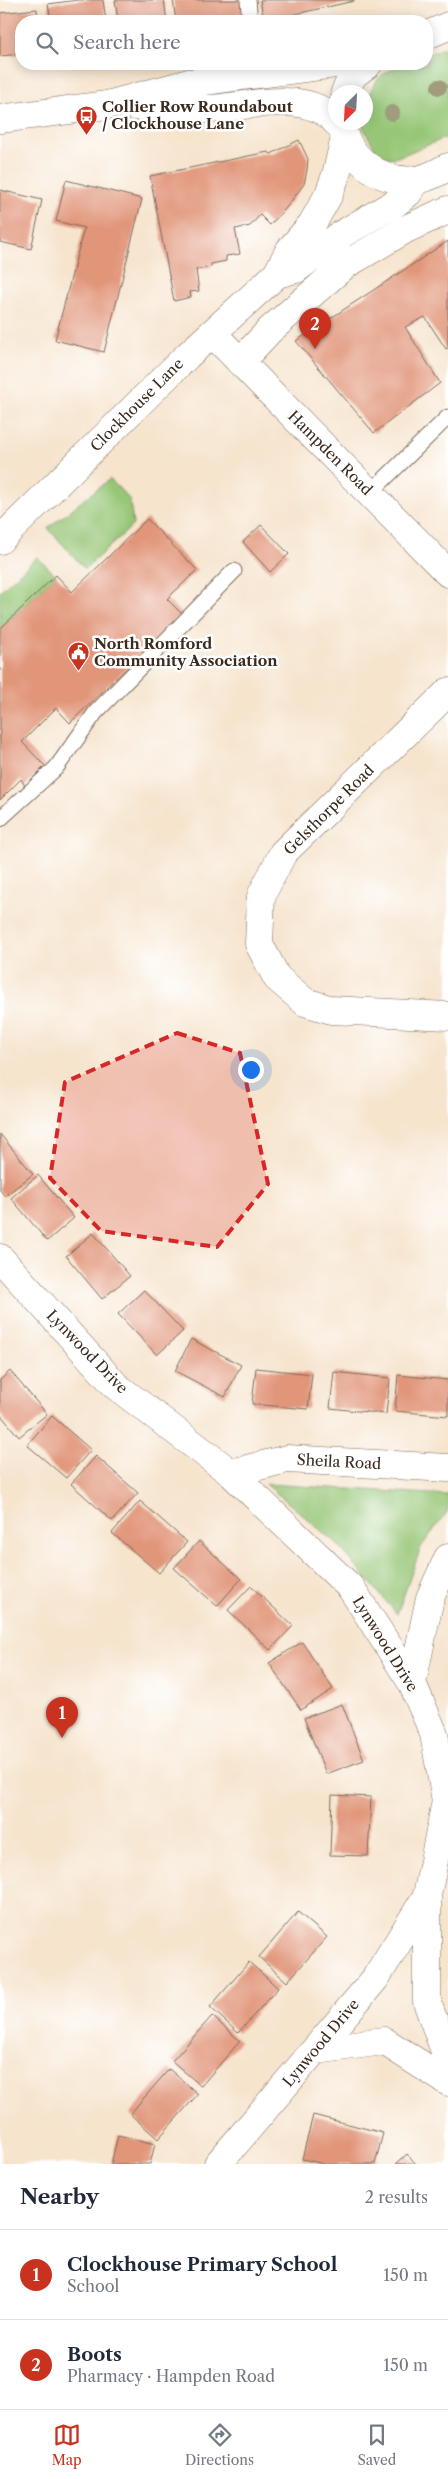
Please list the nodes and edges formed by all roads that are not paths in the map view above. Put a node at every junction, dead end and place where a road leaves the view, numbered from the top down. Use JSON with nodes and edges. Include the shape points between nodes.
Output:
{"nodes":[{"id":1,"x":248,"y":0,"type":"edge"},
{"id":2,"x":249,"y":15,"type":"edge"},
{"id":3,"x":448,"y":26,"type":"edge"},
{"id":4,"x":433,"y":32,"type":"edge"},
{"id":5,"x":253,"y":70,"type":"edge"},
{"id":6,"x":360,"y":70,"type":"edge"},
{"id":7,"x":348,"y":85,"type":"edge"},
{"id":8,"x":107,"y":105,"type":"junction"},
{"id":9,"x":328,"y":115,"type":"edge"},
{"id":10,"x":0,"y":119,"type":"edge"},
{"id":11,"x":340,"y":130,"type":"edge"},
{"id":12,"x":342,"y":130,"type":"edge"},
{"id":13,"x":448,"y":167,"type":"edge"},
{"id":14,"x":418,"y":180,"type":"junction"},
{"id":15,"x":448,"y":210,"type":"edge"},
{"id":16,"x":277,"y":274,"type":"junction"},
{"id":17,"x":212,"y":333,"type":"junction"},
{"id":18,"x":240,"y":362,"type":"junction"},
{"id":19,"x":448,"y":417,"type":"edge"},
{"id":20,"x":370,"y":493,"type":"junction"},
{"id":21,"x":0,"y":540,"type":"edge"},
{"id":22,"x":234,"y":570,"type":"dead end"},
{"id":23,"x":448,"y":573,"type":"edge"},
{"id":24,"x":448,"y":692,"type":"edge"},
{"id":25,"x":0,"y":819,"type":"edge"},
{"id":26,"x":448,"y":1016,"type":"edge"},
{"id":27,"x":0,"y":1258,"type":"edge"},
{"id":28,"x":448,"y":1468,"type":"edge"},
{"id":29,"x":231,"y":1473,"type":"junction"},
{"id":30,"x":448,"y":1558,"type":"edge"},
{"id":31,"x":412,"y":1682,"type":"junction"},
{"id":32,"x":427,"y":1896,"type":"junction"},
{"id":33,"x":316,"y":2050,"type":"junction"},
{"id":34,"x":448,"y":2060,"type":"edge"},
{"id":35,"x":448,"y":2082,"type":"edge"},
{"id":36,"x":218,"y":2164,"type":"edge"}],
"edges":[{"from":1,"to":2,"type":"lane"},
{"from":3,"to":4,"type":"street"},
{"from":5,"to":8,"type":"street"},
{"from":6,"to":7,"type":"street"},
{"from":8,"to":9,"type":"street","via":[[208,109],[286,102]]},
{"from":8,"to":10,"type":"street"},
{"from":11,"to":16,"type":"street","name":"Clockhouse Lane","via":[[336,175],[329,194]]},
{"from":12,"to":14,"type":"street","via":[[362,162],[385,178]]},
{"from":13,"to":14,"type":"street"},
{"from":14,"to":16,"type":"street","name":"Clockhouse Lane","via":[[399,201],[342,234],[296,269]]},
{"from":15,"to":18,"type":"street","via":[[406,229],[333,274],[270,330]]},
{"from":16,"to":17,"type":"street","name":"Clockhouse Lane"},
{"from":17,"to":18,"type":"street","name":"Hampden Road"},
{"from":17,"to":21,"type":"street","name":"Clockhouse Lane"},
{"from":18,"to":20,"type":"street","name":"Hampden Road"},
{"from":19,"to":20,"type":"lane"},
{"from":20,"to":23,"type":"street","name":"Hampden Road"},
{"from":22,"to":25,"type":"lane","via":[[96,712],[56,768]]},
{"from":24,"to":26,"type":"street","name":"Gelsthorpe Road","via":[[283,853],[261,896],[259,944],[277,978],[305,1002],[332,1010]]},
{"from":27,"to":29,"type":"street","name":"Lynwood Drive","via":[[116,1386]]},
{"from":28,"to":29,"type":"street","name":"Sheila Road","via":[[287,1459]]},
{"from":29,"to":31,"type":"street","name":"Lynwood Drive","via":[[350,1588]]},
{"from":30,"to":31,"type":"street","via":[[430,1598]]},
{"from":31,"to":32,"type":"street","name":"Lynwood Drive","via":[[434,1734],[446,1801]]},
{"from":32,"to":33,"type":"street","name":"Lynwood Drive","via":[[375,1979]]},
{"from":32,"to":34,"type":"street","via":[[427,2002]]},
{"from":33,"to":35,"type":"street","via":[[384,2041]]},
{"from":33,"to":36,"type":"street","name":"Lynwood Drive"}]}
